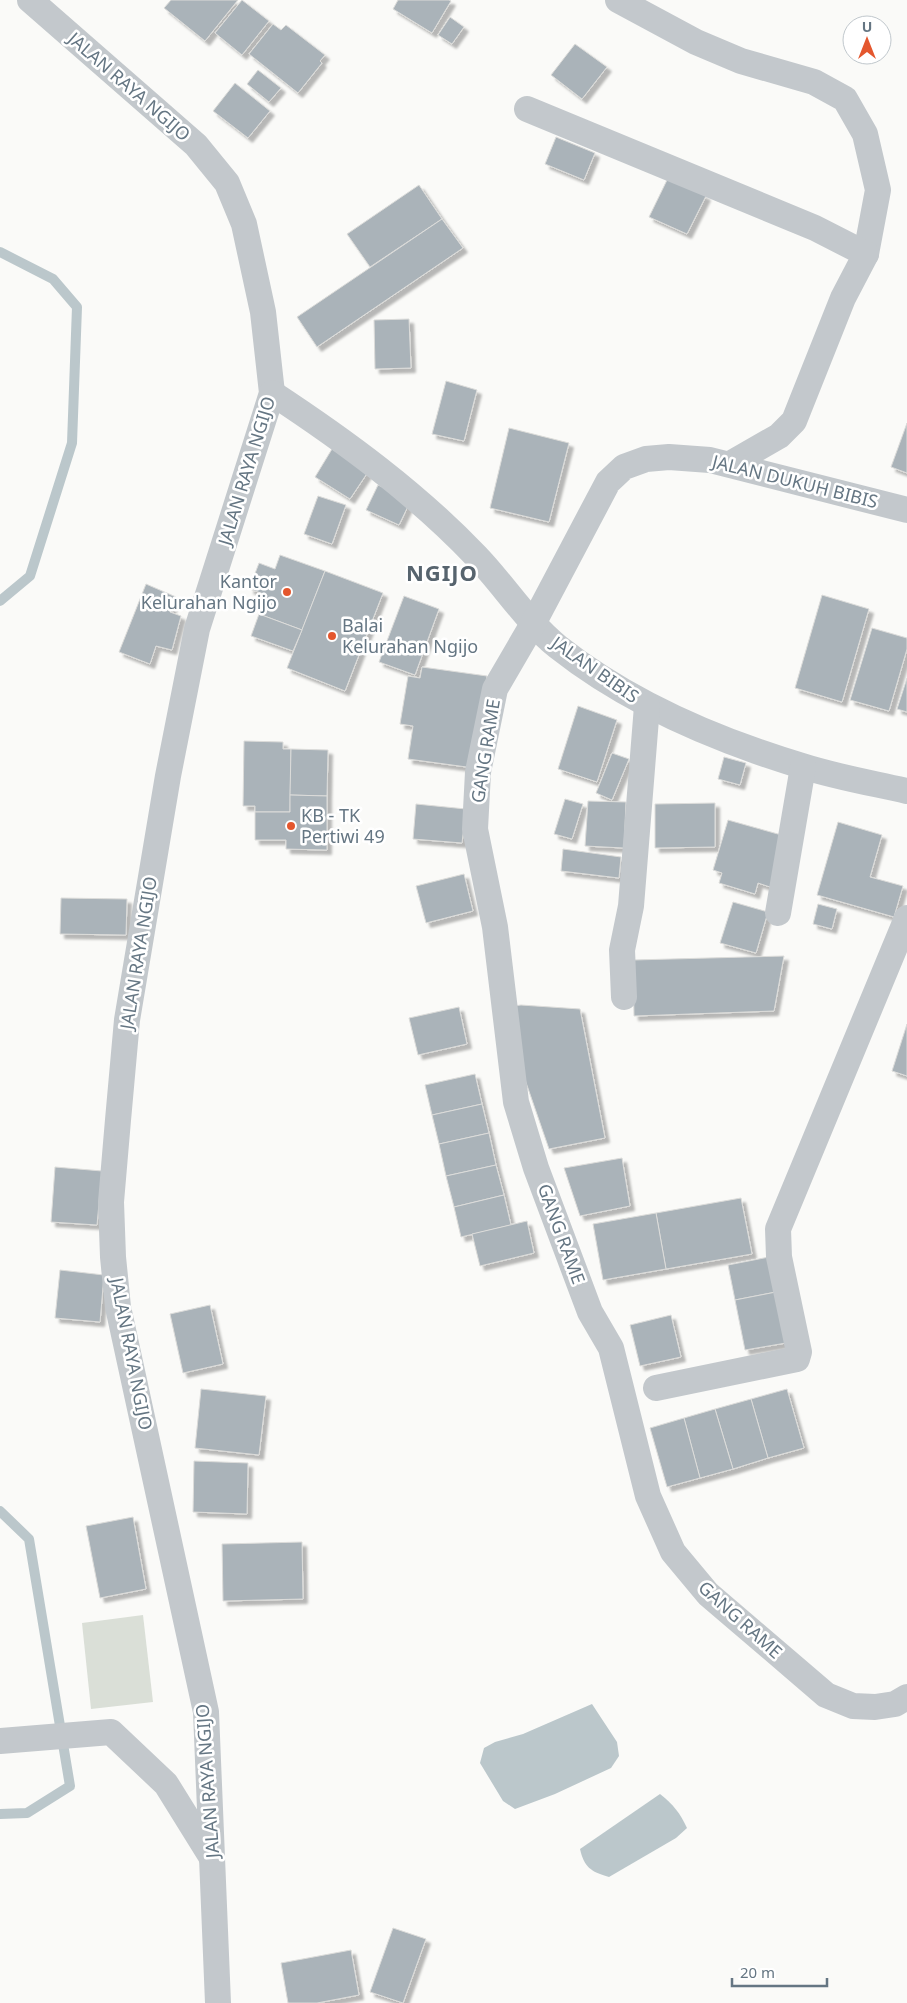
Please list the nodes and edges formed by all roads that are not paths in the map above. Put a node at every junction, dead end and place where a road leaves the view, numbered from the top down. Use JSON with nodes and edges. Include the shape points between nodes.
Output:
{"nodes":[{"id":1,"x":30,"y":0,"type":"edge"},
{"id":2,"x":618,"y":0,"type":"edge"},
{"id":3,"x":528,"y":108,"type":"dead end"},
{"id":4,"x":866,"y":254,"type":"junction"},
{"id":5,"x":272,"y":394,"type":"junction"},
{"id":6,"x":730,"y":464,"type":"junction"},
{"id":7,"x":907,"y":510,"type":"edge"},
{"id":8,"x":534,"y":622,"type":"junction"},
{"id":9,"x":647,"y":706,"type":"junction"},
{"id":10,"x":803,"y":766,"type":"junction"},
{"id":11,"x":907,"y":791,"type":"edge"},
{"id":12,"x":778,"y":913,"type":"dead end"},
{"id":13,"x":907,"y":918,"type":"edge"},
{"id":14,"x":624,"y":997,"type":"dead end"},
{"id":15,"x":656,"y":1388,"type":"dead end"},
{"id":16,"x":907,"y":1697,"type":"edge"},
{"id":17,"x":0,"y":1740,"type":"edge"},
{"id":18,"x":213,"y":1861,"type":"junction"},
{"id":19,"x":218,"y":2003,"type":"edge"}],
"edges":[{"from":1,"to":5,"type":"street","name":"JALAN RAYA NGIJO","via":[[196,145],[226,184],[244,224],[263,312]]},
{"from":2,"to":4,"type":"street","via":[[696,42],[742,61],[814,82],[845,98],[865,134],[878,190]]},
{"from":3,"to":4,"type":"street","via":[[815,228]]},
{"from":4,"to":6,"type":"street","via":[[843,298],[794,421],[779,436]]},
{"from":5,"to":8,"type":"street","name":"JALAN BIBIS","via":[[331,432],[422,503],[476,556]]},
{"from":5,"to":18,"type":"street","name":"JALAN RAYA NGIJO","via":[[197,629],[179,713],[127,1020],[111,1202],[118,1307],[206,1712]]},
{"from":6,"to":7,"type":"street","name":"JALAN DUKUH BIBIS"},
{"from":6,"to":8,"type":"street","name":"JALAN DUKUH BIBIS","via":[[669,457],[646,459],[624,467],[608,482]]},
{"from":8,"to":9,"type":"street","name":"JALAN BIBIS","via":[[558,647]]},
{"from":8,"to":16,"type":"street","name":"GANG RAME","via":[[495,689],[478,772],[475,829],[495,927],[516,1102],[536,1168],[590,1312],[611,1348],[648,1496],[673,1552],[708,1594],[826,1695],[853,1706],[875,1707],[895,1704]]},
{"from":9,"to":10,"type":"street","name":"JALAN BIBIS","via":[[717,736]]},
{"from":9,"to":14,"type":"street","via":[[631,906],[622,950]]},
{"from":10,"to":11,"type":"street","name":"JALAN BIBIS"},
{"from":10,"to":12,"type":"street"},
{"from":13,"to":15,"type":"street","via":[[778,1229],[779,1257],[799,1352],[797,1359]]},
{"from":17,"to":18,"type":"street","via":[[111,1732],[166,1784]]},
{"from":18,"to":19,"type":"street","name":"JALAN RAYA NGIJO"}]}
